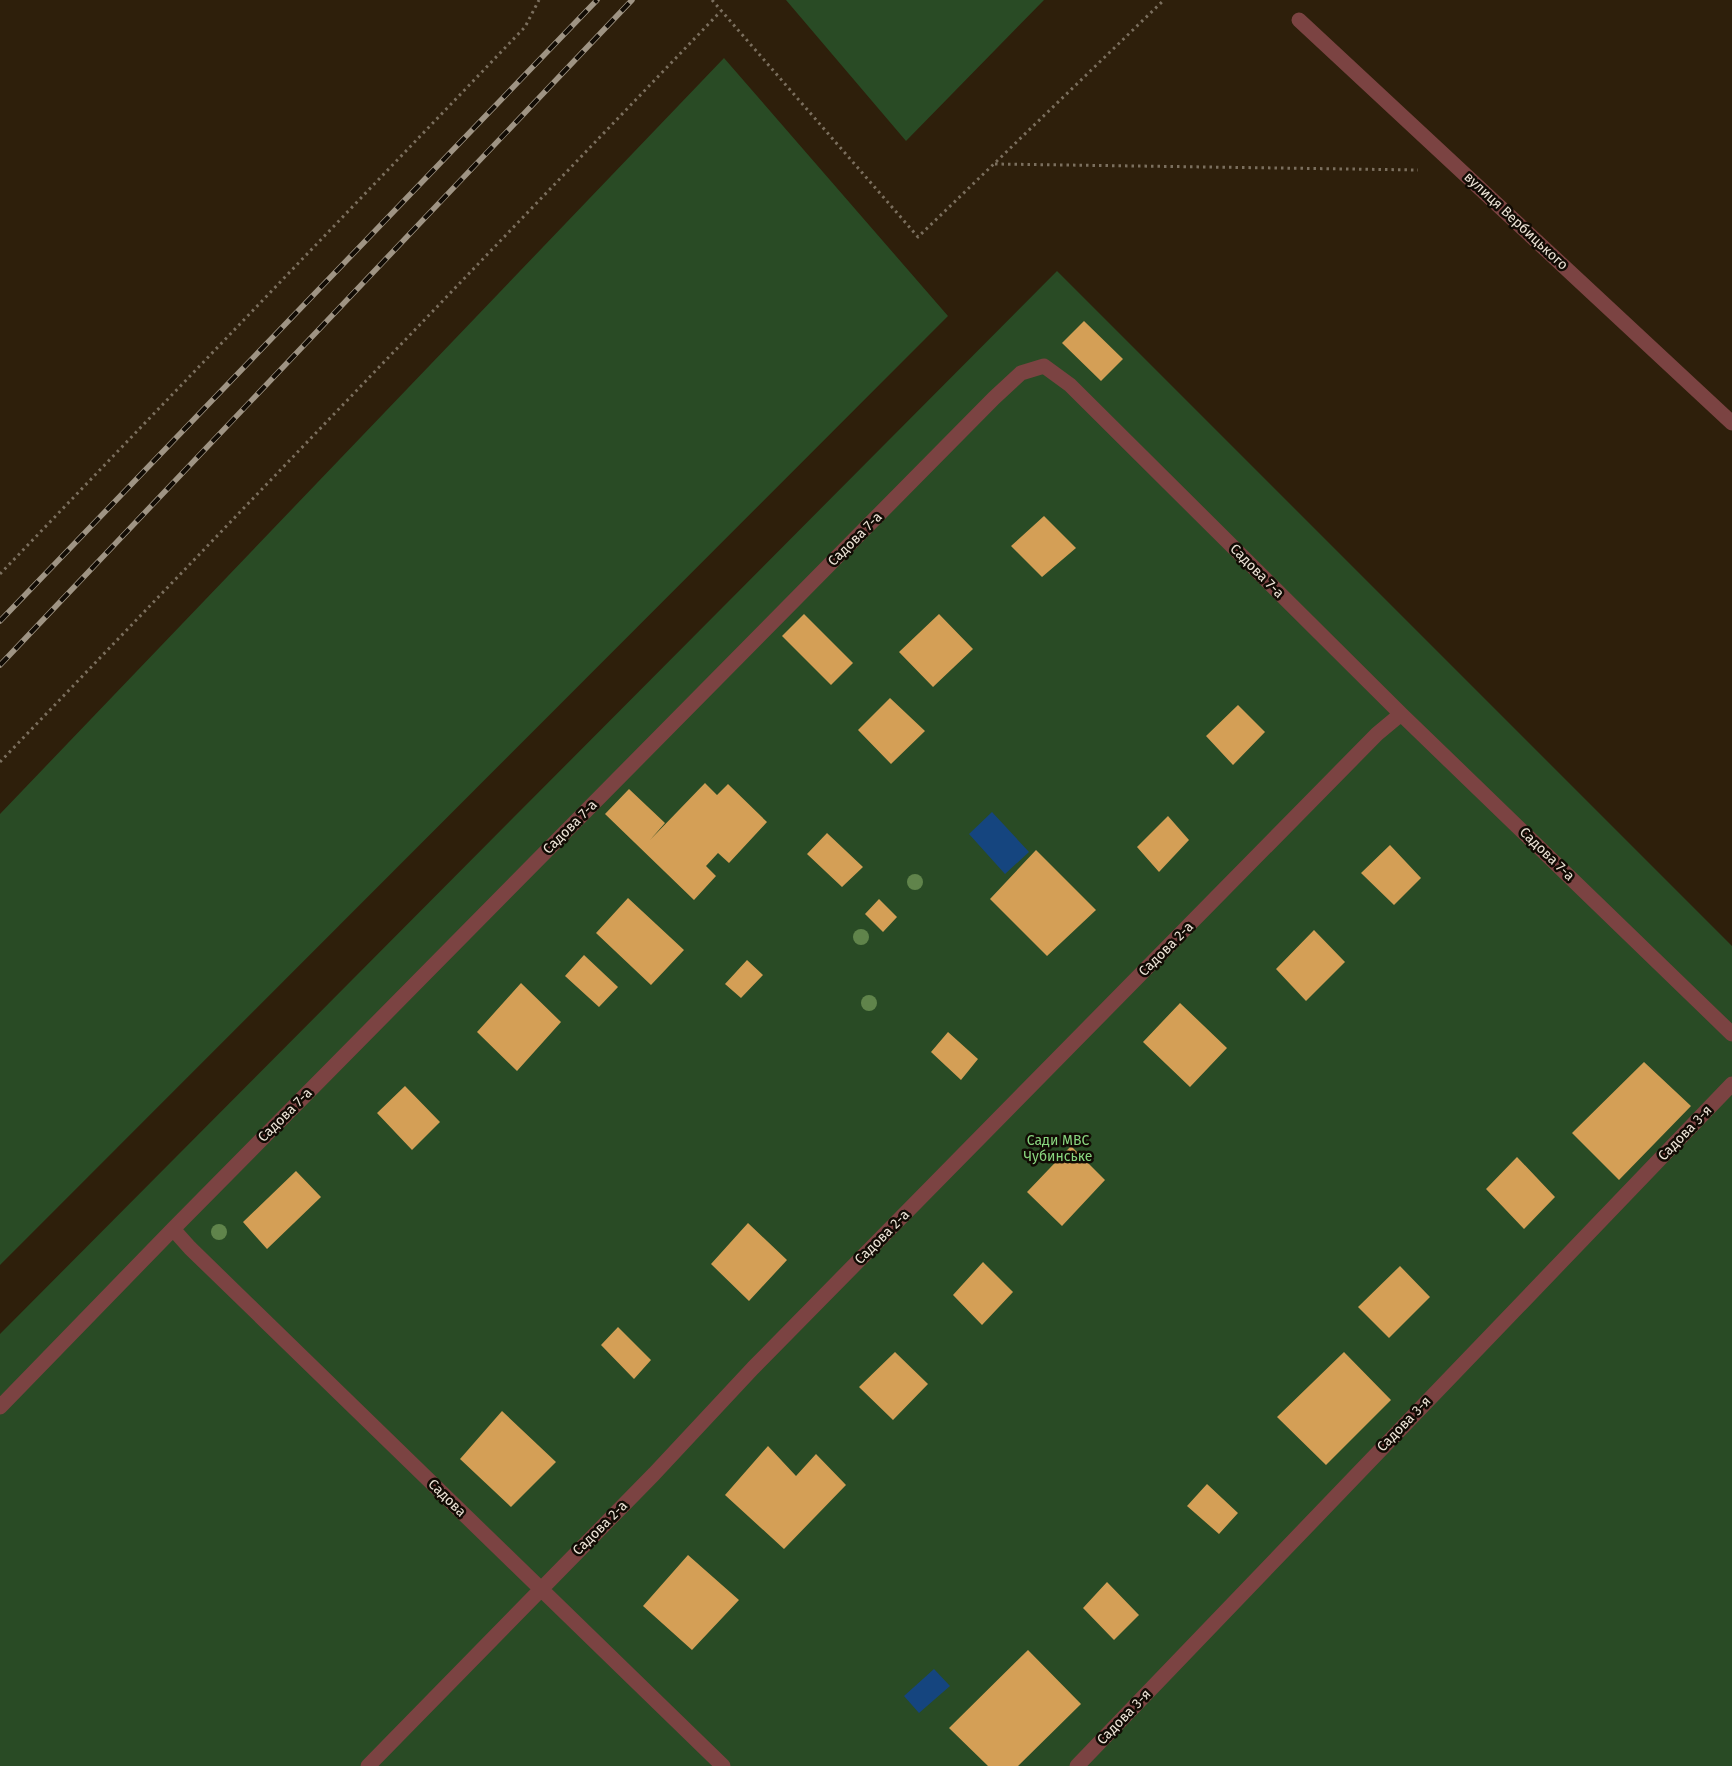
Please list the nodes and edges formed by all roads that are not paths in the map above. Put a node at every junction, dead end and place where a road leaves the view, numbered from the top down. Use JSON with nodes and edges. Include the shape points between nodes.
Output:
{"nodes":[{"id":1,"x":1299,"y":20,"type":"dead end"},
{"id":2,"x":1732,"y":423,"type":"edge"},
{"id":3,"x":1401,"y":714,"type":"junction"},
{"id":4,"x":1732,"y":1034,"type":"edge"},
{"id":5,"x":1732,"y":1084,"type":"edge"},
{"id":6,"x":173,"y":1229,"type":"junction"},
{"id":7,"x":0,"y":1407,"type":"edge"},
{"id":8,"x":540,"y":1589,"type":"junction"},
{"id":9,"x":368,"y":1766,"type":"edge"},
{"id":10,"x":723,"y":1766,"type":"edge"},
{"id":11,"x":1077,"y":1766,"type":"edge"}],
"edges":[{"from":1,"to":2,"type":"street","name":"вулиця Вербицького"},
{"from":3,"to":4,"type":"street","name":"Садова 7-а"},
{"from":3,"to":6,"type":"street","name":"Садова 7-а","via":[[1070,385],[1044,366],[1021,373]]},
{"from":3,"to":8,"type":"street","name":"Садова 2-а","via":[[1377,734],[788,1332]]},
{"from":5,"to":11,"type":"street","name":"Садова 3-я"},
{"from":6,"to":7,"type":"street","name":"Садова 7-а"},
{"from":6,"to":8,"type":"street","name":"Садова"},
{"from":8,"to":9,"type":"street","name":"Садова 2-а"},
{"from":8,"to":10,"type":"street","name":"Садова"}]}
